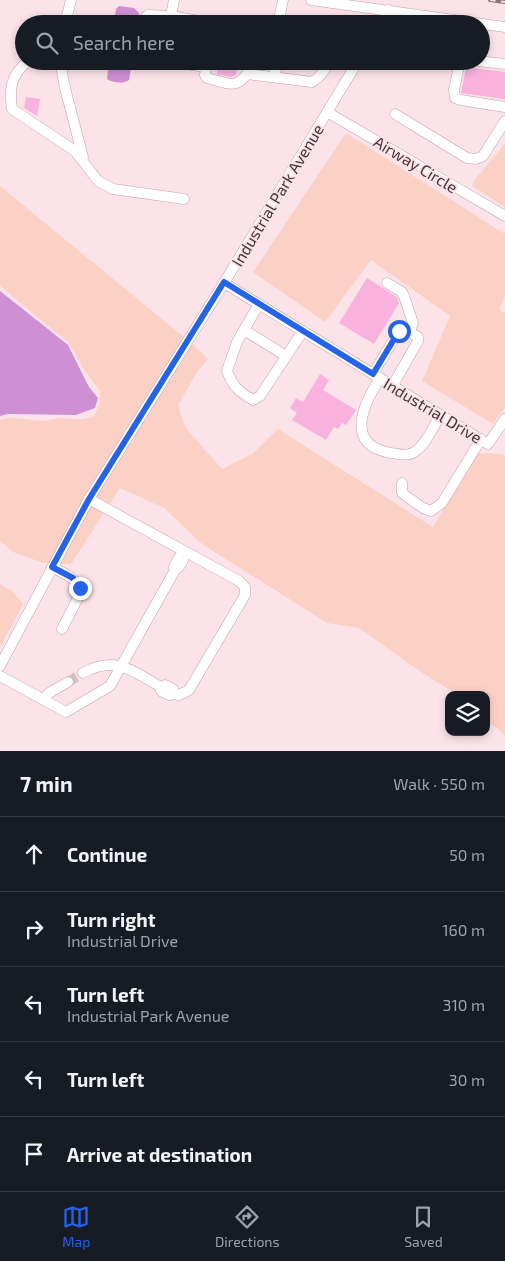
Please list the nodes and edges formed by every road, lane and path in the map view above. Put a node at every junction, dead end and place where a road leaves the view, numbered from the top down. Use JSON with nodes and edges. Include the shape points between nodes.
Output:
{"nodes":[{"id":1,"x":71,"y":0,"type":"edge"},
{"id":2,"x":174,"y":0,"type":"edge"},
{"id":3,"x":283,"y":0,"type":"edge"},
{"id":4,"x":311,"y":0,"type":"edge"},
{"id":5,"x":388,"y":10,"type":"junction"},
{"id":6,"x":67,"y":15,"type":"edge"},
{"id":7,"x":171,"y":15,"type":"edge"},
{"id":8,"x":280,"y":15,"type":"edge"},
{"id":9,"x":385,"y":15,"type":"edge"},
{"id":10,"x":420,"y":15,"type":"edge"},
{"id":11,"x":490,"y":25,"type":"edge"},
{"id":12,"x":505,"y":27,"type":"edge"},
{"id":13,"x":490,"y":62,"type":"edge"},
{"id":14,"x":505,"y":64,"type":"edge"},
{"id":15,"x":18,"y":70,"type":"edge"},
{"id":16,"x":62,"y":70,"type":"edge"},
{"id":17,"x":206,"y":70,"type":"edge"},
{"id":18,"x":250,"y":70,"type":"edge"},
{"id":19,"x":276,"y":70,"type":"edge"},
{"id":20,"x":325,"y":70,"type":"edge"},
{"id":21,"x":353,"y":70,"type":"edge"},
{"id":22,"x":458,"y":70,"type":"edge"},
{"id":23,"x":247,"y":74,"type":"junction"},
{"id":24,"x":274,"y":77,"type":"junction"},
{"id":25,"x":505,"y":107,"type":"edge"},
{"id":26,"x":327,"y":112,"type":"junction"},
{"id":27,"x":395,"y":114,"type":"dead end"},
{"id":28,"x":505,"y":121,"type":"edge"},
{"id":29,"x":84,"y":163,"type":"junction"},
{"id":30,"x":184,"y":199,"type":"dead end"},
{"id":31,"x":505,"y":216,"type":"edge"},
{"id":32,"x":224,"y":282,"type":"junction"},
{"id":33,"x":387,"y":283,"type":"dead end"},
{"id":34,"x":259,"y":304,"type":"junction"},
{"id":35,"x":244,"y":330,"type":"junction"},
{"id":36,"x":303,"y":331,"type":"junction"},
{"id":37,"x":410,"y":332,"type":"junction"},
{"id":38,"x":286,"y":356,"type":"junction"},
{"id":39,"x":376,"y":376,"type":"junction"},
{"id":40,"x":392,"y":385,"type":"junction"},
{"id":41,"x":440,"y":415,"type":"junction"},
{"id":42,"x":505,"y":419,"type":"edge"},
{"id":43,"x":484,"y":442,"type":"junction"},
{"id":44,"x":402,"y":483,"type":"dead end"},
{"id":45,"x":89,"y":499,"type":"junction"},
{"id":46,"x":183,"y":554,"type":"junction"},
{"id":47,"x":52,"y":567,"type":"junction"},
{"id":48,"x":62,"y":629,"type":"dead end"},
{"id":49,"x":0,"y":666,"type":"edge"},
{"id":50,"x":123,"y":666,"type":"junction"},
{"id":51,"x":83,"y":673,"type":"tunnel mouth"},
{"id":52,"x":0,"y":676,"type":"edge"},
{"id":53,"x":68,"y":682,"type":"tunnel mouth"},
{"id":54,"x":43,"y":699,"type":"junction"}],
"edges":[{"from":1,"to":6,"type":"street"},
{"from":2,"to":7,"type":"street"},
{"from":3,"to":8,"type":"street"},
{"from":4,"to":5,"type":"street"},
{"from":5,"to":9,"type":"street"},
{"from":5,"to":10,"type":"street"},
{"from":11,"to":12,"type":"street"},
{"from":13,"to":14,"type":"street"},
{"from":15,"to":29,"type":"street","via":[[9,90],[12,109],[75,150]]},
{"from":16,"to":29,"type":"street"},
{"from":17,"to":23,"type":"street","via":[[207,78],[234,84]]},
{"from":18,"to":23,"type":"street"},
{"from":19,"to":24,"type":"street"},
{"from":20,"to":24,"type":"street","via":[[312,82]]},
{"from":21,"to":26,"type":"street","name":"Industrial Park Avenue"},
{"from":22,"to":25,"type":"street","via":[[455,98]]},
{"from":23,"to":24,"type":"street"},
{"from":26,"to":31,"type":"street","name":"Airway Circle"},
{"from":26,"to":32,"type":"street","name":"Industrial Park Avenue"},
{"from":27,"to":28,"type":"street","via":[[467,158],[476,159],[482,156]]},
{"from":29,"to":30,"type":"street","via":[[98,181],[113,189]]},
{"from":32,"to":34,"type":"street","name":"Industrial Drive"},
{"from":32,"to":45,"type":"street","name":"Industrial Park Avenue"},
{"from":33,"to":37,"type":"street","via":[[404,296],[413,323]]},
{"from":34,"to":35,"type":"street"},
{"from":34,"to":36,"type":"street","name":"Industrial Drive"},
{"from":35,"to":38,"type":"street"},
{"from":35,"to":38,"type":"street","via":[[227,371],[231,384],[244,395],[253,400],[260,396]]},
{"from":36,"to":38,"type":"street"},
{"from":36,"to":39,"type":"street","name":"Industrial Drive"},
{"from":37,"to":39,"type":"street","via":[[403,328],[399,331]]},
{"from":37,"to":40,"type":"street","via":[[418,337],[418,341]]},
{"from":39,"to":40,"type":"street","name":"Industrial Drive"},
{"from":39,"to":41,"type":"street","via":[[364,408],[362,430],[365,439],[376,448],[402,455],[412,454],[422,445]]},
{"from":40,"to":41,"type":"street","name":"Industrial Drive"},
{"from":41,"to":43,"type":"street","name":"Industrial Drive"},
{"from":42,"to":43,"type":"street"},
{"from":43,"to":44,"type":"street","via":[[442,503],[431,511],[402,493]]},
{"from":45,"to":46,"type":"street"},
{"from":45,"to":47,"type":"street","name":"Industrial Park Avenue"},
{"from":46,"to":50,"type":"street","via":[[183,560]]},
{"from":46,"to":50,"type":"street","via":[[239,581],[245,587],[245,595],[189,690],[174,694],[167,686],[161,687]]},
{"from":47,"to":48,"type":"street","via":[[73,578],[81,592]]},
{"from":47,"to":49,"type":"street","name":"Industrial Park Avenue"},
{"from":50,"to":51,"type":"street","via":[[100,665]]},
{"from":50,"to":54,"type":"street","via":[[110,686],[69,712]]},
{"from":52,"to":54,"type":"street"},
{"from":53,"to":54,"type":"street"}]}
